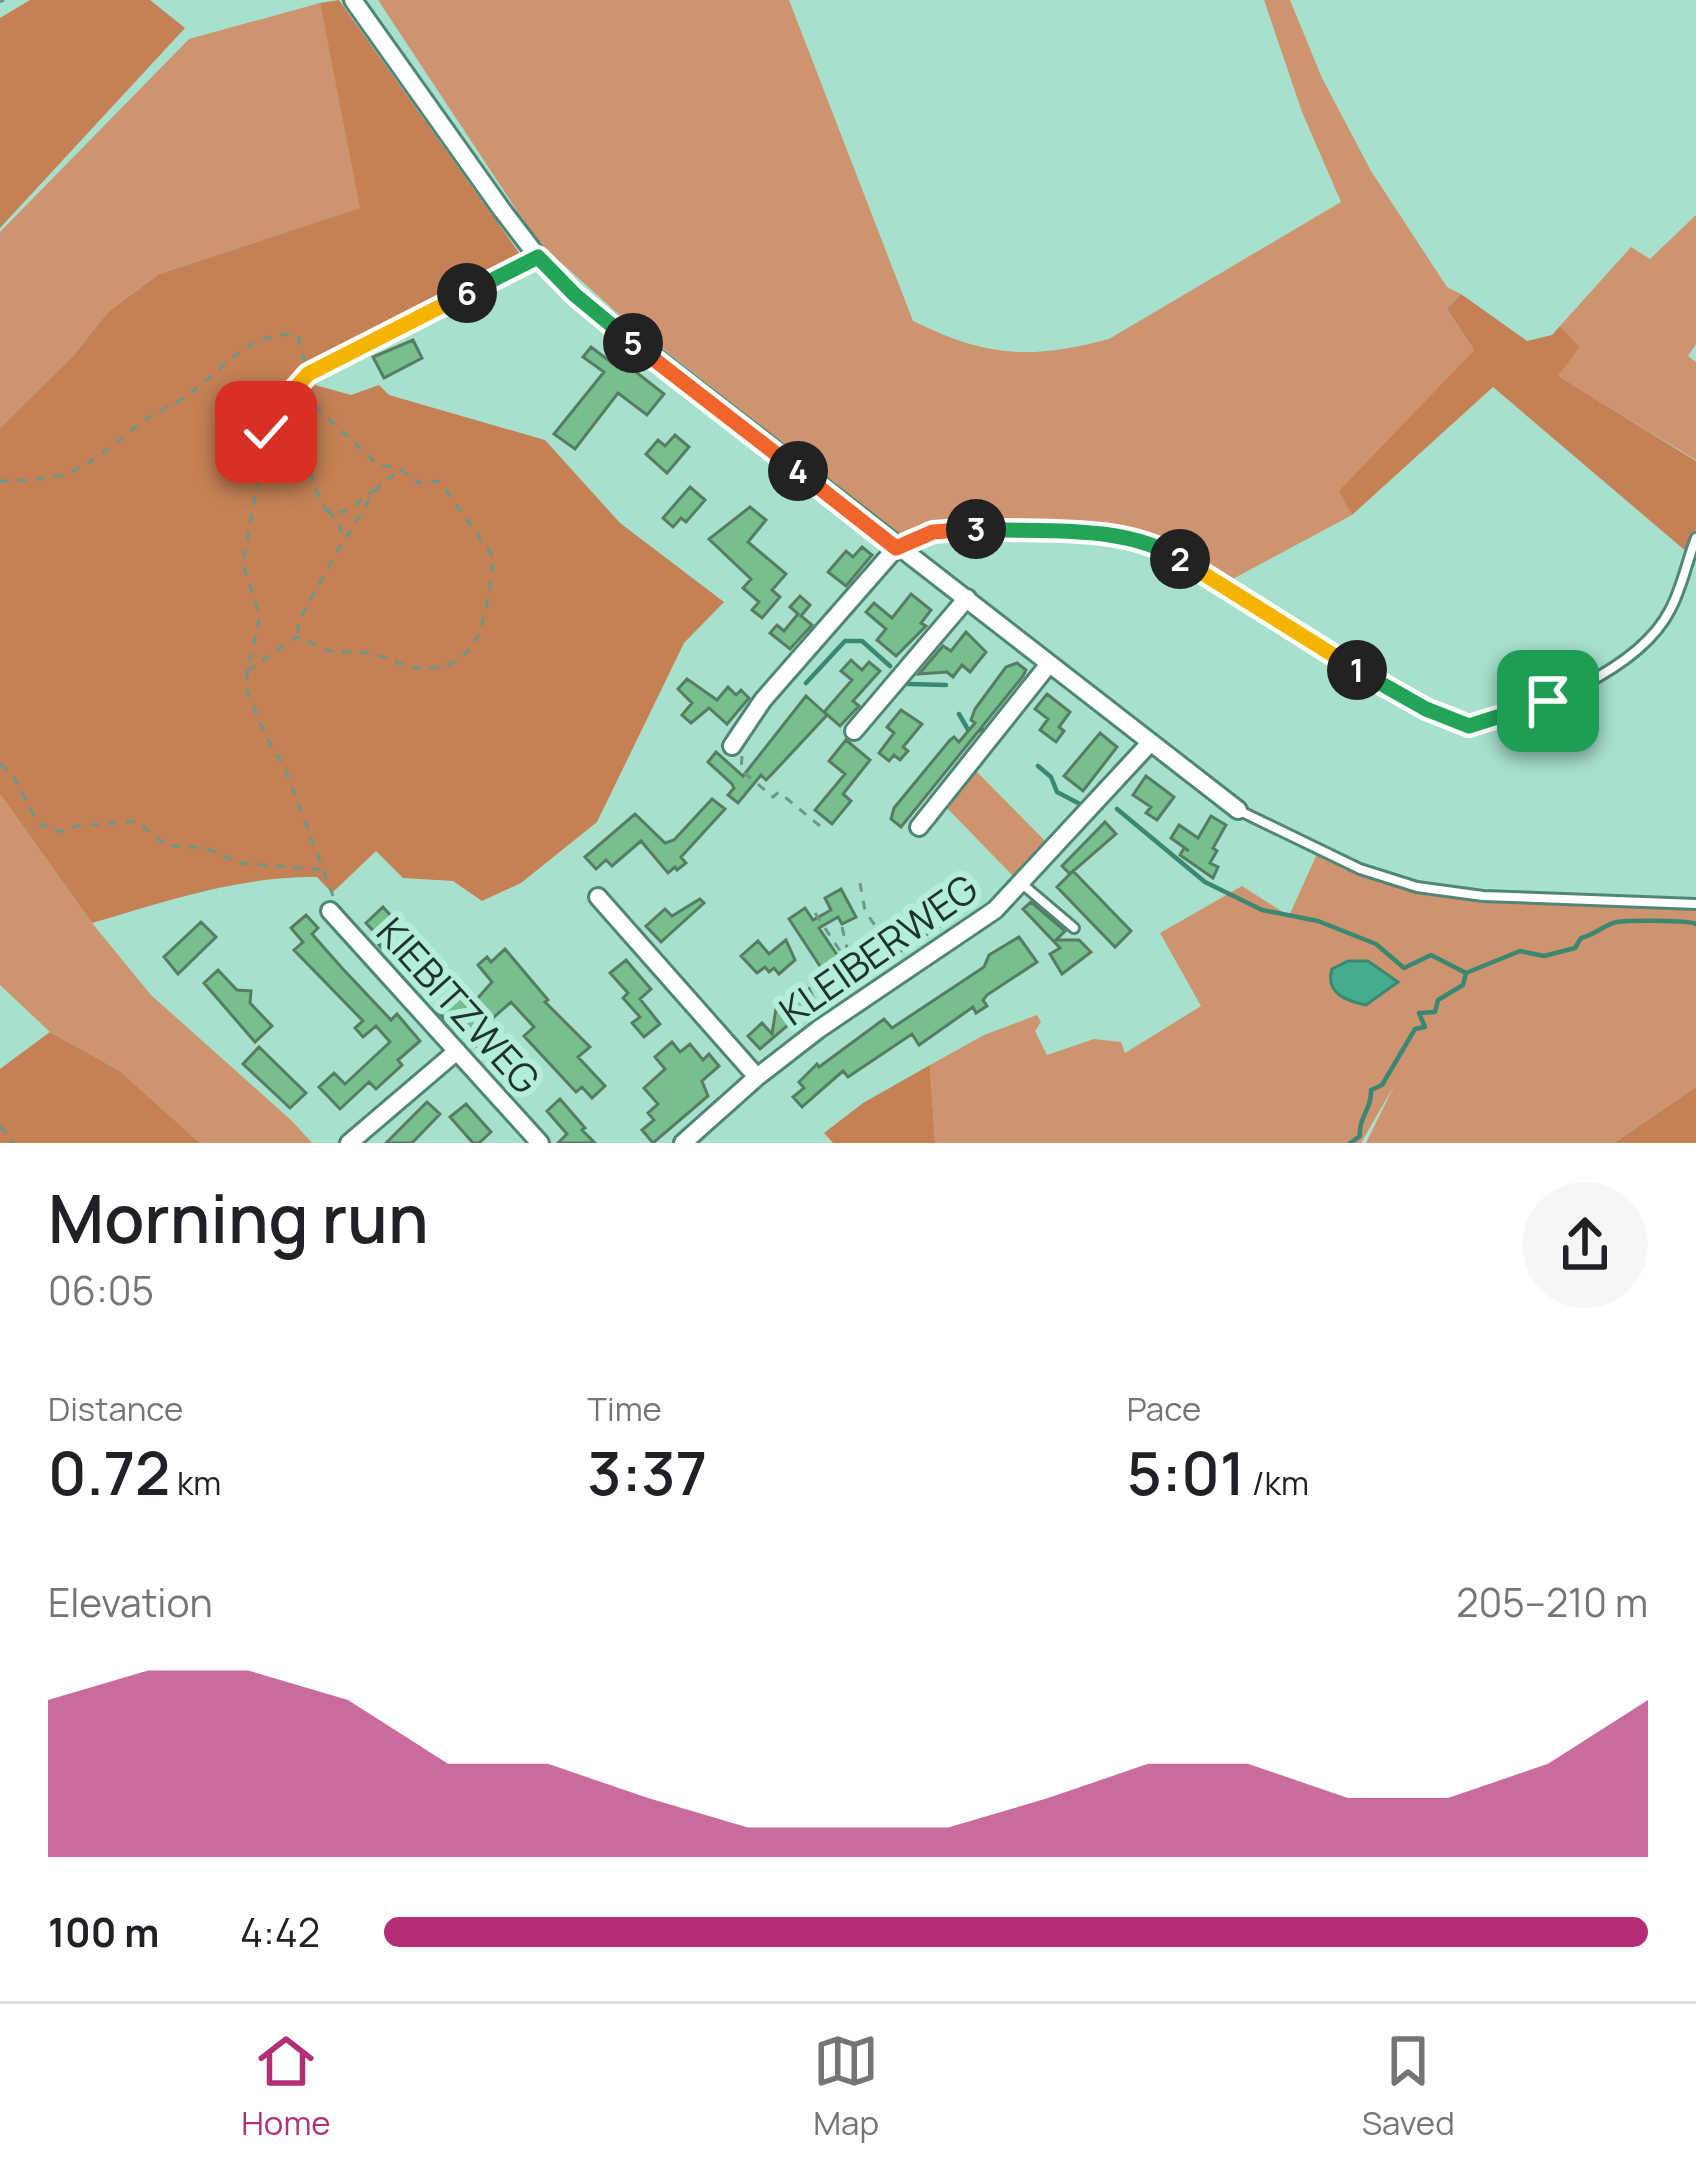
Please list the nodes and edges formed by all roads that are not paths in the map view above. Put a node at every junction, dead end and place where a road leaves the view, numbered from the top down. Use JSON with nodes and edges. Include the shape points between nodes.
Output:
{"nodes":[{"id":1,"x":353,"y":0,"type":"edge"},
{"id":2,"x":1696,"y":538,"type":"edge"},
{"id":3,"x":896,"y":548,"type":"junction"},
{"id":4,"x":967,"y":598,"type":"junction"},
{"id":5,"x":1049,"y":664,"type":"junction"},
{"id":6,"x":854,"y":730,"type":"dead end"},
{"id":7,"x":1150,"y":744,"type":"junction"},
{"id":8,"x":732,"y":746,"type":"road end"},
{"id":9,"x":1238,"y":810,"type":"joint"},
{"id":10,"x":919,"y":827,"type":"dead end"},
{"id":11,"x":1020,"y":883,"type":"junction"},
{"id":12,"x":598,"y":897,"type":"dead end"},
{"id":13,"x":1696,"y":904,"type":"edge"},
{"id":14,"x":330,"y":911,"type":"road end"},
{"id":15,"x":1074,"y":928,"type":"dead end"},
{"id":16,"x":457,"y":1051,"type":"junction"},
{"id":17,"x":757,"y":1077,"type":"junction"},
{"id":18,"x":349,"y":1143,"type":"edge"},
{"id":19,"x":540,"y":1143,"type":"edge"},
{"id":20,"x":682,"y":1143,"type":"edge"}],
"edges":[{"from":1,"to":3,"type":"street","via":[[538,257],[601,318]]},
{"from":2,"to":3,"type":"lane","via":[[1670,612],[1635,654],[1548,701],[1469,726],[1371,679],[1164,549],[1118,536],[954,528]]},
{"from":3,"to":4,"type":"street"},
{"from":3,"to":8,"type":"street"},
{"from":4,"to":5,"type":"street"},
{"from":4,"to":6,"type":"street"},
{"from":5,"to":7,"type":"street"},
{"from":5,"to":10,"type":"street"},
{"from":7,"to":9,"type":"street"},
{"from":7,"to":11,"type":"street","name":"KLEIBERWEG"},
{"from":9,"to":13,"type":"lane","via":[[1417,887]]},
{"from":11,"to":15,"type":"lane"},
{"from":11,"to":17,"type":"street","name":"KLEIBERWEG","via":[[995,910]]},
{"from":12,"to":17,"type":"street"},
{"from":14,"to":16,"type":"street","name":"KIEBITZWEG"},
{"from":16,"to":18,"type":"street"},
{"from":16,"to":19,"type":"street","name":"KIEBITZWEG"},
{"from":17,"to":20,"type":"street","name":"KLEIBERWEG"}]}
